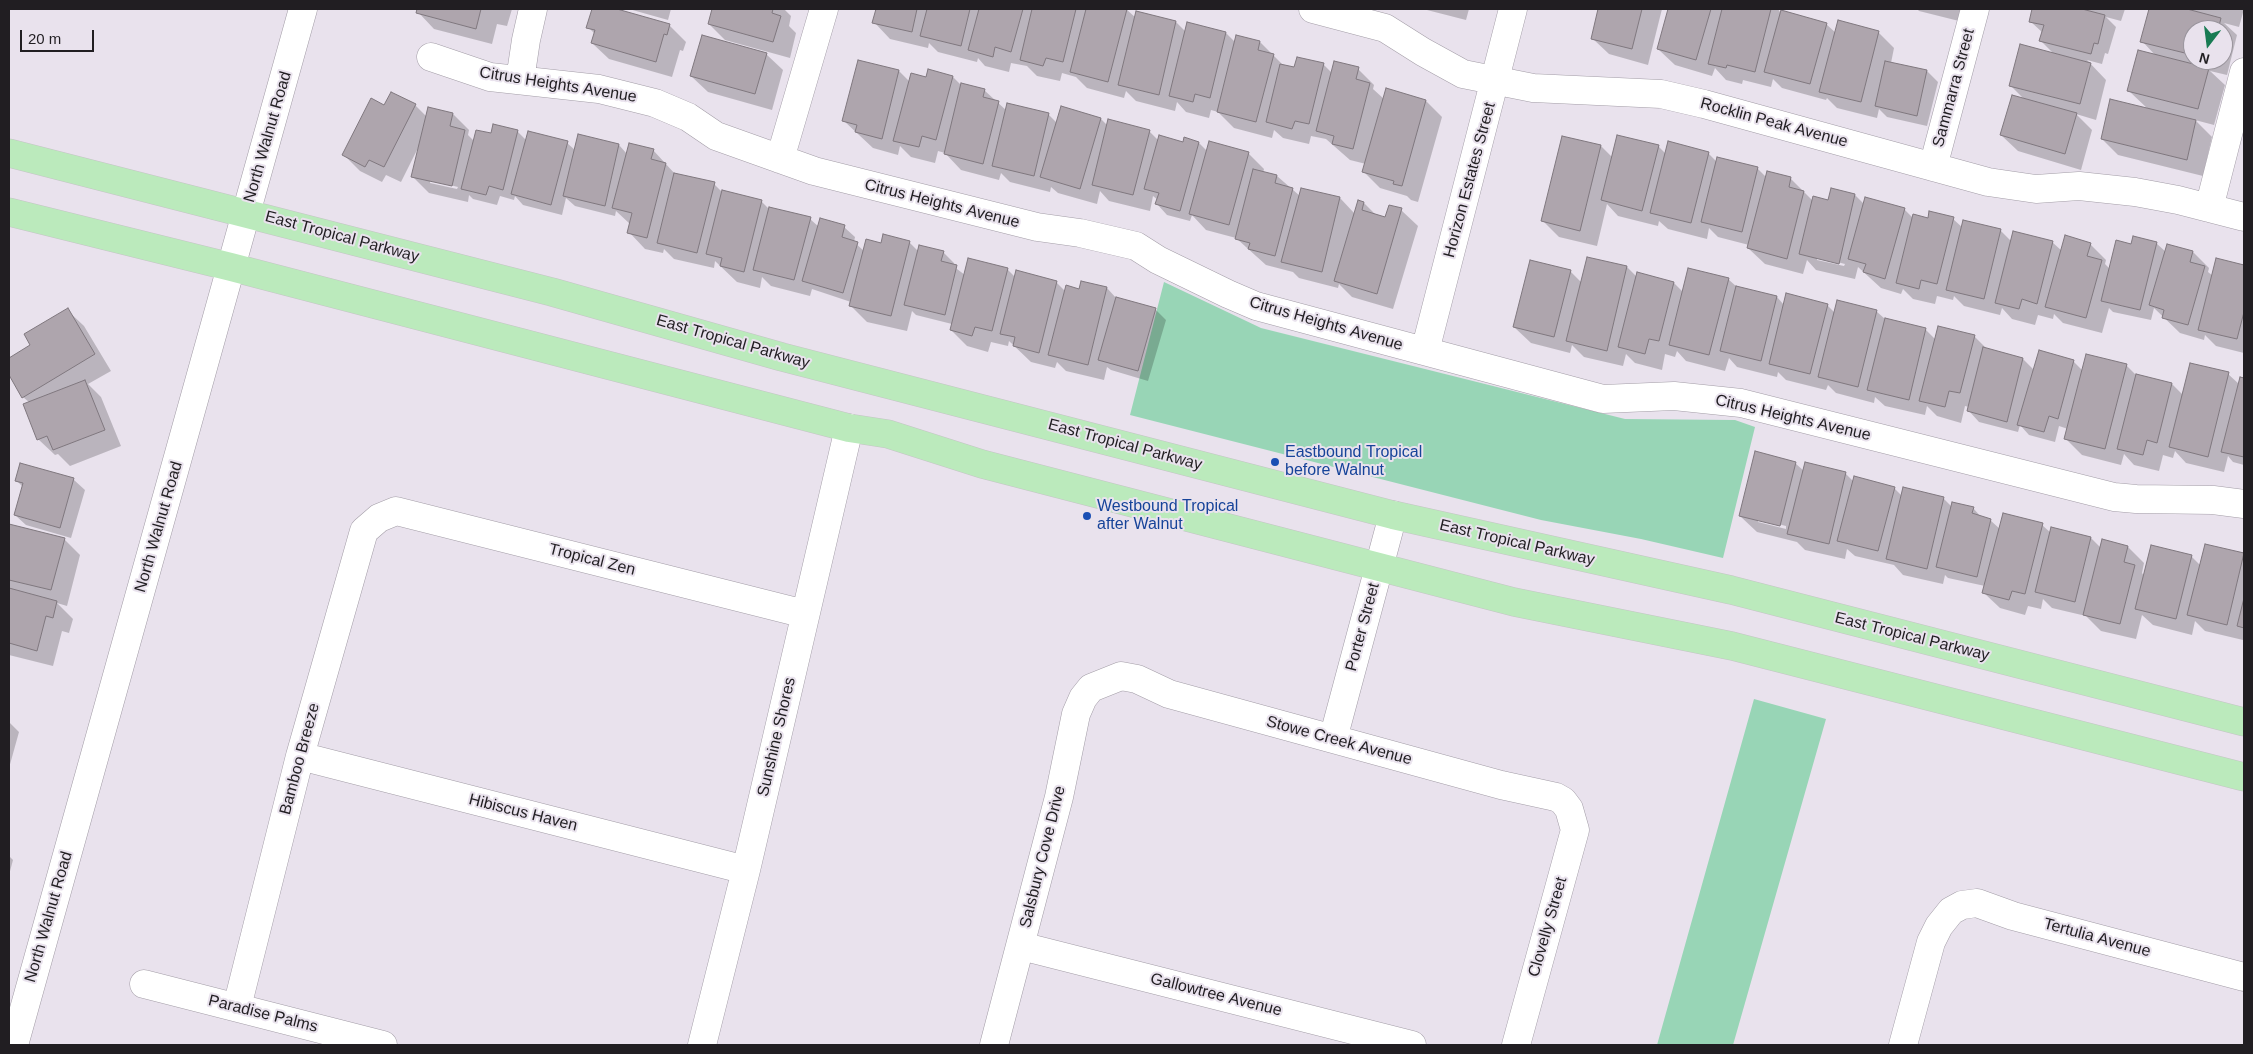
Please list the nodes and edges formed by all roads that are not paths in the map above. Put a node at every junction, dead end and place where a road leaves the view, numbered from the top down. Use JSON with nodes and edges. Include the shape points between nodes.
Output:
{"nodes":[{"id":1,"x":303,"y":9,"type":"edge"},
{"id":2,"x":533,"y":9,"type":"edge"},
{"id":3,"x":824,"y":9,"type":"edge"},
{"id":4,"x":1313,"y":9,"type":"edge"},
{"id":5,"x":1513,"y":9,"type":"edge"},
{"id":6,"x":1975,"y":9,"type":"edge"},
{"id":7,"x":430,"y":57,"type":"dead end"},
{"id":8,"x":2244,"y":72,"type":"edge"},
{"id":9,"x":520,"y":80,"type":"junction"},
{"id":10,"x":1496,"y":80,"type":"junction"},
{"id":11,"x":9,"y":153,"type":"edge"},
{"id":12,"x":780,"y":159,"type":"junction"},
{"id":13,"x":1933,"y":167,"type":"junction"},
{"id":14,"x":2209,"y":208,"type":"junction"},
{"id":15,"x":9,"y":212,"type":"edge"},
{"id":16,"x":246,"y":213,"type":"junction"},
{"id":17,"x":2244,"y":218,"type":"edge"},
{"id":18,"x":231,"y":267,"type":"junction"},
{"id":19,"x":1426,"y":351,"type":"junction"},
{"id":20,"x":849,"y":428,"type":"junction"},
{"id":21,"x":2244,"y":504,"type":"edge"},
{"id":22,"x":1393,"y":515,"type":"junction"},
{"id":23,"x":379,"y":518,"type":"joint"},
{"id":24,"x":1379,"y":567,"type":"junction"},
{"id":25,"x":805,"y":614,"type":"junction"},
{"id":26,"x":1107,"y":681,"type":"joint"},
{"id":27,"x":2244,"y":722,"type":"edge"},
{"id":28,"x":1333,"y":739,"type":"junction"},
{"id":29,"x":300,"y":756,"type":"junction"},
{"id":30,"x":2244,"y":777,"type":"edge"},
{"id":31,"x":1569,"y":809,"type":"joint"},
{"id":32,"x":746,"y":870,"type":"junction"},
{"id":33,"x":1021,"y":946,"type":"junction"},
{"id":34,"x":2244,"y":977,"type":"edge"},
{"id":35,"x":144,"y":984,"type":"dead end"},
{"id":36,"x":236,"y":1007,"type":"junction"},
{"id":37,"x":14,"y":1045,"type":"edge"},
{"id":38,"x":383,"y":1045,"type":"edge"},
{"id":39,"x":702,"y":1045,"type":"edge"},
{"id":40,"x":994,"y":1045,"type":"edge"},
{"id":41,"x":1412,"y":1045,"type":"edge"},
{"id":42,"x":1516,"y":1045,"type":"edge"},
{"id":43,"x":1903,"y":1045,"type":"edge"}],
"edges":[{"from":1,"to":16,"type":"street","name":"North Walnut Road"},
{"from":2,"to":9,"type":"street"},
{"from":3,"to":12,"type":"street"},
{"from":4,"to":10,"type":"street","name":"Rocklin Peak Avenue","via":[[1385,28],[1463,74]]},
{"from":5,"to":10,"type":"street","name":"Horizon Estates Street"},
{"from":6,"to":13,"type":"street","name":"Sammarra Street"},
{"from":7,"to":9,"type":"street","name":"Citrus Heights Avenue","via":[[490,77]]},
{"from":8,"to":14,"type":"street"},
{"from":9,"to":12,"type":"street","name":"Citrus Heights Avenue","via":[[599,89],[655,103],[688,117],[716,136]]},
{"from":10,"to":13,"type":"street","name":"Rocklin Peak Avenue","via":[[1554,90],[1661,94]]},
{"from":10,"to":19,"type":"street","name":"Horizon Estates Street"},
{"from":11,"to":16,"type":"main road","name":"East Tropical Parkway"},
{"from":12,"to":19,"type":"street","name":"Citrus Heights Avenue","via":[[918,198],[1037,227],[1136,246],[1158,260],[1256,306]]},
{"from":13,"to":14,"type":"street","name":"Rocklin Peak Avenue","via":[[1988,182],[2027,188],[2080,186],[2135,192]]},
{"from":14,"to":17,"type":"street","name":"Rocklin Peak Avenue"},
{"from":15,"to":18,"type":"main road"},
{"from":16,"to":18,"type":"street","name":"North Walnut Road"},
{"from":16,"to":22,"type":"main road","name":"East Tropical Parkway"},
{"from":18,"to":20,"type":"main road"},
{"from":18,"to":37,"type":"street","name":"North Walnut Road"},
{"from":19,"to":21,"type":"street","name":"Citrus Heights Avenue","via":[[1603,399],[1674,396],[1741,402],[2114,497]]},
{"from":20,"to":24,"type":"main road","via":[[888,434],[982,464]]},
{"from":20,"to":25,"type":"street","name":"Sunshine Shores"},
{"from":22,"to":24,"type":"street","name":"Porter Street"},
{"from":22,"to":27,"type":"main road","name":"East Tropical Parkway","via":[[1731,590]]},
{"from":23,"to":25,"type":"street","name":"Tropical Zen","via":[[396,511]]},
{"from":23,"to":29,"type":"street","name":"Bamboo Breeze","via":[[364,531]]},
{"from":24,"to":28,"type":"street","name":"Porter Street"},
{"from":24,"to":30,"type":"main road","via":[[1557,611],[1732,646]]},
{"from":25,"to":32,"type":"street","name":"Sunshine Shores"},
{"from":26,"to":28,"type":"street","name":"Stowe Creek Avenue","via":[[1121,676],[1137,679],[1169,694]]},
{"from":26,"to":33,"type":"street","name":"Salsbury Cove Drive","via":[[1092,688],[1076,714],[1059,797]]},
{"from":28,"to":31,"type":"street","name":"Stowe Creek Avenue","via":[[1501,786],[1556,797]]},
{"from":29,"to":32,"type":"street","name":"Hibiscus Haven"},
{"from":29,"to":36,"type":"street","name":"Bamboo Breeze"},
{"from":31,"to":42,"type":"street","name":"Clovelly Street","via":[[1575,830]]},
{"from":32,"to":39,"type":"street","name":"Sunshine Shores"},
{"from":33,"to":40,"type":"street","name":"Salsbury Cove Drive"},
{"from":33,"to":41,"type":"street","name":"Gallowtree Avenue"},
{"from":34,"to":43,"type":"street","name":"Tertulia Avenue","via":[[2013,916],[1977,903],[1962,905],[1938,926],[1931,942]]},
{"from":35,"to":36,"type":"street","name":"Paradise Palms"},
{"from":36,"to":38,"type":"street","name":"Paradise Palms"}]}
